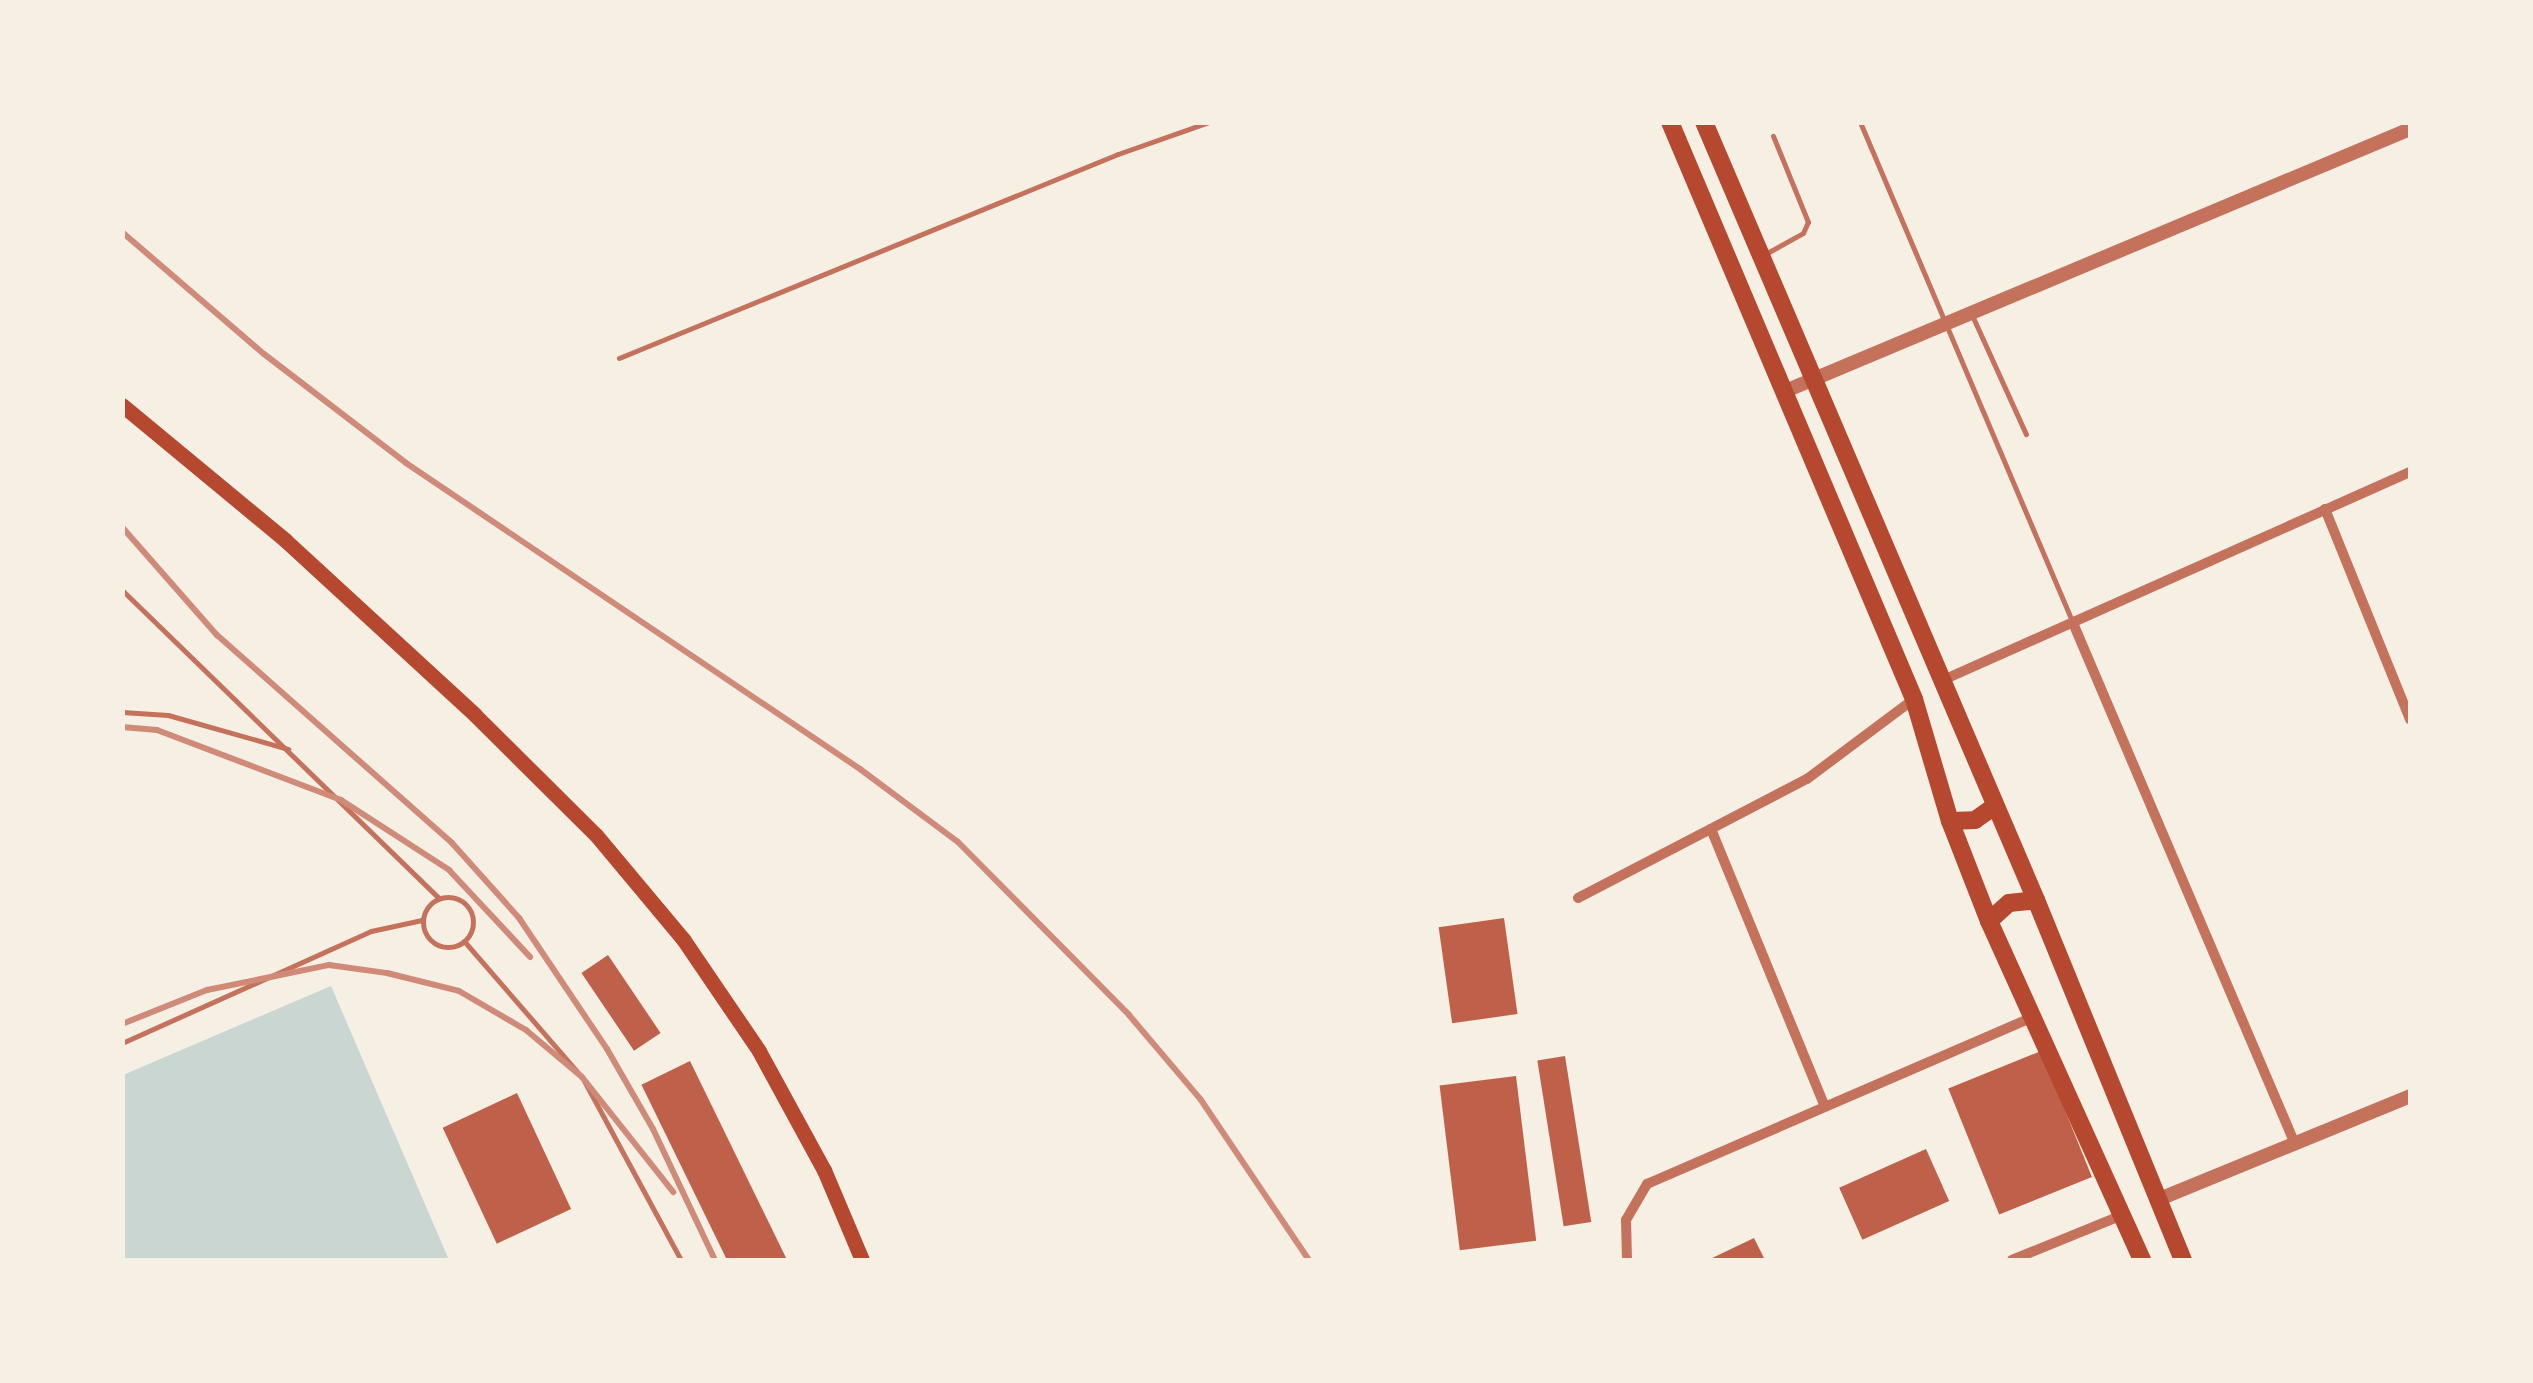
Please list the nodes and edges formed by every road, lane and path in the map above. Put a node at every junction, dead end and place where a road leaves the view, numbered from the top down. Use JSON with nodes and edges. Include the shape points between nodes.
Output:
{"nodes":[{"id":1,"x":1209,"y":122,"type":"edge"},
{"id":2,"x":1670,"y":122,"type":"edge"},
{"id":3,"x":1704,"y":122,"type":"edge"},
{"id":4,"x":1860,"y":122,"type":"edge"},
{"id":5,"x":2410,"y":130,"type":"edge"},
{"id":6,"x":1774,"y":136,"type":"dead end"},
{"id":7,"x":1760,"y":256,"type":"junction"},
{"id":8,"x":1971,"y":313,"type":"junction"},
{"id":9,"x":1946,"y":324,"type":"junction"},
{"id":10,"x":619,"y":358,"type":"dead end"},
{"id":11,"x":1812,"y":380,"type":"junction"},
{"id":12,"x":1783,"y":392,"type":"junction"},
{"id":13,"x":122,"y":405,"type":"edge"},
{"id":14,"x":2026,"y":434,"type":"dead end"},
{"id":15,"x":2410,"y":472,"type":"edge"},
{"id":16,"x":2325,"y":509,"type":"junction"},
{"id":17,"x":122,"y":590,"type":"edge"},
{"id":18,"x":2073,"y":622,"type":"junction"},
{"id":19,"x":1942,"y":681,"type":"junction"},
{"id":20,"x":1914,"y":699,"type":"junction"},
{"id":21,"x":122,"y":712,"type":"edge"},
{"id":22,"x":2410,"y":719,"type":"edge"},
{"id":23,"x":291,"y":750,"type":"junction"},
{"id":24,"x":1996,"y":806,"type":"junction"},
{"id":25,"x":1950,"y":821,"type":"junction"},
{"id":26,"x":1711,"y":829,"type":"junction"},
{"id":27,"x":439,"y":898,"type":"junction"},
{"id":28,"x":1578,"y":898,"type":"dead end"},
{"id":29,"x":2036,"y":900,"type":"junction"},
{"id":30,"x":422,"y":920,"type":"junction"},
{"id":31,"x":1989,"y":921,"type":"junction"},
{"id":32,"x":464,"y":940,"type":"junction"},
{"id":33,"x":2033,"y":1017,"type":"junction"},
{"id":34,"x":122,"y":1043,"type":"edge"},
{"id":35,"x":2410,"y":1096,"type":"edge"},
{"id":36,"x":1824,"y":1105,"type":"junction"},
{"id":37,"x":2295,"y":1144,"type":"junction"},
{"id":38,"x":2158,"y":1200,"type":"junction"},
{"id":39,"x":2123,"y":1214,"type":"junction"},
{"id":40,"x":681,"y":1260,"type":"edge"},
{"id":41,"x":862,"y":1260,"type":"edge"},
{"id":42,"x":1627,"y":1260,"type":"edge"},
{"id":43,"x":2012,"y":1260,"type":"edge"},
{"id":44,"x":2142,"y":1260,"type":"edge"},
{"id":45,"x":2182,"y":1260,"type":"edge"}],
"edges":[{"from":1,"to":10,"type":"lane"},
{"from":2,"to":12,"type":"highway"},
{"from":3,"to":7,"type":"highway"},
{"from":4,"to":9,"type":"lane"},
{"from":5,"to":8,"type":"street"},
{"from":6,"to":7,"type":"lane","via":[[1808,222],[1798,237]]},
{"from":7,"to":11,"type":"highway"},
{"from":8,"to":9,"type":"street"},
{"from":8,"to":14,"type":"lane"},
{"from":9,"to":11,"type":"street"},
{"from":9,"to":18,"type":"lane"},
{"from":11,"to":12,"type":"street"},
{"from":11,"to":19,"type":"highway"},
{"from":12,"to":20,"type":"highway"},
{"from":13,"to":41,"type":"main road","via":[[285,540],[596,835],[682,940],[759,1051],[824,1170]]},
{"from":15,"to":16,"type":"street"},
{"from":16,"to":18,"type":"street"},
{"from":16,"to":22,"type":"street"},
{"from":17,"to":23,"type":"lane"},
{"from":18,"to":19,"type":"street"},
{"from":18,"to":37,"type":"street"},
{"from":19,"to":24,"type":"highway"},
{"from":20,"to":25,"type":"highway"},
{"from":20,"to":26,"type":"street","via":[[1833,763]]},
{"from":21,"to":23,"type":"lane","via":[[168,715]]},
{"from":23,"to":27,"type":"lane"},
{"from":24,"to":25,"type":"highway","via":[[1975,820]]},
{"from":24,"to":29,"type":"highway"},
{"from":25,"to":31,"type":"highway"},
{"from":26,"to":28,"type":"street"},
{"from":26,"to":36,"type":"street"},
{"from":27,"to":30,"type":"lane"},
{"from":27,"to":32,"type":"lane","via":[[458,899],[471,913]]},
{"from":29,"to":31,"type":"highway","via":[[2009,903]]},
{"from":29,"to":38,"type":"highway"},
{"from":30,"to":32,"type":"lane","via":[[436,944]]},
{"from":30,"to":34,"type":"lane","via":[[371,930]]},
{"from":31,"to":33,"type":"highway"},
{"from":32,"to":40,"type":"lane","via":[[582,1077]]},
{"from":33,"to":36,"type":"street"},
{"from":33,"to":39,"type":"highway"},
{"from":35,"to":37,"type":"street"},
{"from":36,"to":42,"type":"street","via":[[1647,1184],[1626,1220]]},
{"from":37,"to":38,"type":"street"},
{"from":38,"to":45,"type":"highway"},
{"from":39,"to":43,"type":"street"},
{"from":39,"to":44,"type":"highway"}]}
